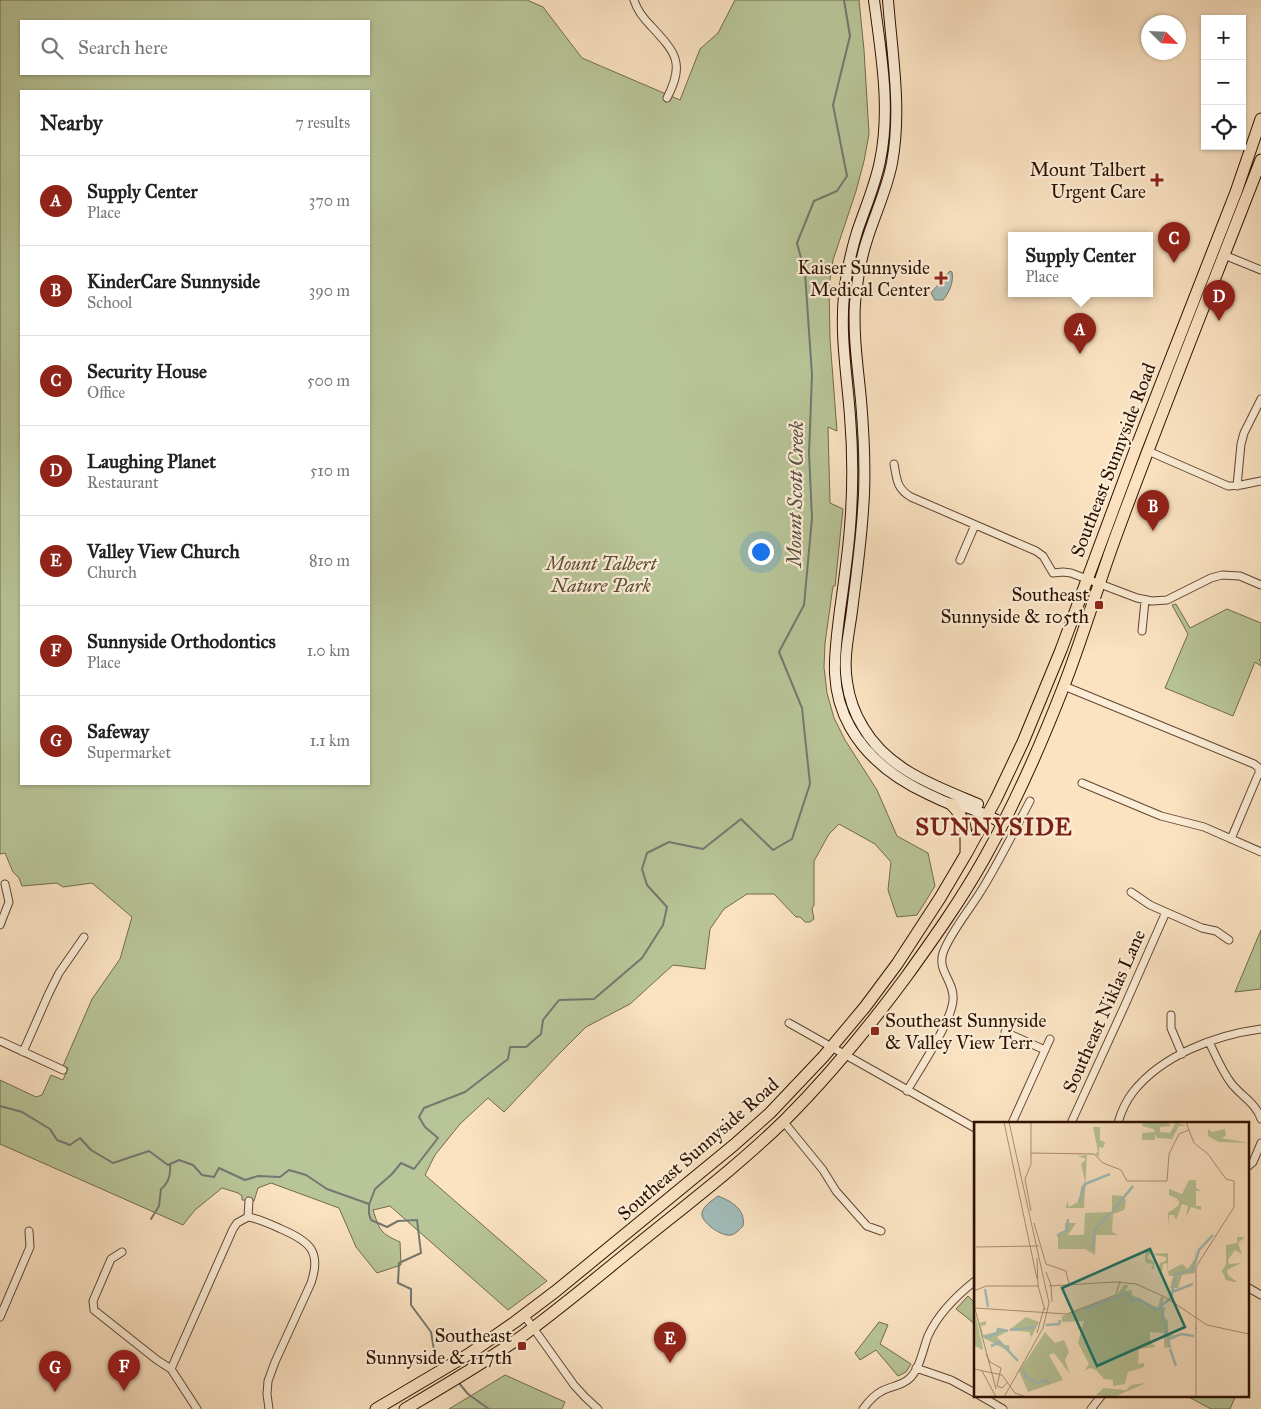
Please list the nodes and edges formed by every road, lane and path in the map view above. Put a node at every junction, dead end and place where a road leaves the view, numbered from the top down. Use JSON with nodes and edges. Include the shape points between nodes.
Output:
{"nodes":[{"id":1,"x":634,"y":0,"type":"edge"},
{"id":2,"x":874,"y":0,"type":"edge"},
{"id":3,"x":888,"y":0,"type":"edge"},
{"id":4,"x":876,"y":16,"type":"junction"},
{"id":5,"x":895,"y":82,"type":"junction"},
{"id":6,"x":667,"y":98,"type":"dead end"},
{"id":7,"x":1261,"y":119,"type":"edge"},
{"id":8,"x":1261,"y":160,"type":"edge"},
{"id":9,"x":1224,"y":255,"type":"junction"},
{"id":10,"x":1261,"y":270,"type":"edge"},
{"id":11,"x":1178,"y":340,"type":"junction"},
{"id":12,"x":1178,"y":369,"type":"junction"},
{"id":13,"x":1261,"y":399,"type":"edge"},
{"id":14,"x":1147,"y":419,"type":"junction"},
{"id":15,"x":1148,"y":451,"type":"junction"},
{"id":16,"x":894,"y":464,"type":"dead end"},
{"id":17,"x":1261,"y":481,"type":"edge"},
{"id":18,"x":1238,"y":486,"type":"junction"},
{"id":19,"x":975,"y":525,"type":"junction"},
{"id":20,"x":960,"y":560,"type":"dead end"},
{"id":21,"x":1088,"y":579,"type":"junction"},
{"id":22,"x":1099,"y":583,"type":"junction"},
{"id":23,"x":1261,"y":585,"type":"edge"},
{"id":24,"x":1146,"y":601,"type":"junction"},
{"id":25,"x":1142,"y":631,"type":"dead end"},
{"id":26,"x":1061,"y":650,"type":"junction"},
{"id":27,"x":1064,"y":686,"type":"junction"},
{"id":28,"x":1082,"y":783,"type":"dead end"},
{"id":29,"x":1030,"y":801,"type":"dead end"},
{"id":30,"x":951,"y":804,"type":"junction"},
{"id":31,"x":989,"y":813,"type":"junction"},
{"id":32,"x":1005,"y":820,"type":"junction"},
{"id":33,"x":1231,"y":839,"type":"junction"},
{"id":34,"x":1261,"y":852,"type":"edge"},
{"id":35,"x":966,"y":854,"type":"junction"},
{"id":36,"x":6,"y":884,"type":"dead end"},
{"id":37,"x":1131,"y":892,"type":"dead end"},
{"id":38,"x":1166,"y":912,"type":"junction"},
{"id":39,"x":0,"y":925,"type":"edge"},
{"id":40,"x":84,"y":937,"type":"dead end"},
{"id":41,"x":1229,"y":940,"type":"dead end"},
{"id":42,"x":1171,"y":1015,"type":"dead end"},
{"id":43,"x":789,"y":1022,"type":"dead end"},
{"id":44,"x":1261,"y":1029,"type":"edge"},
{"id":45,"x":1005,"y":1032,"type":"dead end"},
{"id":46,"x":1050,"y":1038,"type":"dead end"},
{"id":47,"x":0,"y":1041,"type":"edge"},
{"id":48,"x":1209,"y":1042,"type":"junction"},
{"id":49,"x":832,"y":1047,"type":"junction"},
{"id":50,"x":1045,"y":1050,"type":"junction"},
{"id":51,"x":22,"y":1052,"type":"junction"},
{"id":52,"x":1182,"y":1054,"type":"junction"},
{"id":53,"x":845,"y":1055,"type":"junction"},
{"id":54,"x":63,"y":1070,"type":"dead end"},
{"id":55,"x":907,"y":1091,"type":"junction"},
{"id":56,"x":1261,"y":1119,"type":"edge"},
{"id":57,"x":783,"y":1121,"type":"junction"},
{"id":58,"x":1012,"y":1122,"type":"edge"},
{"id":59,"x":1071,"y":1122,"type":"edge"},
{"id":60,"x":1118,"y":1122,"type":"edge"},
{"id":61,"x":974,"y":1127,"type":"edge"},
{"id":62,"x":1261,"y":1143,"type":"edge"},
{"id":63,"x":1248,"y":1167,"type":"edge"},
{"id":64,"x":249,"y":1202,"type":"dead end"},
{"id":65,"x":248,"y":1217,"type":"junction"},
{"id":66,"x":29,"y":1230,"type":"dead end"},
{"id":67,"x":881,"y":1231,"type":"dead end"},
{"id":68,"x":122,"y":1252,"type":"dead end"},
{"id":69,"x":974,"y":1282,"type":"edge"},
{"id":70,"x":1248,"y":1288,"type":"edge"},
{"id":71,"x":1261,"y":1295,"type":"edge"},
{"id":72,"x":0,"y":1315,"type":"edge"},
{"id":73,"x":524,"y":1315,"type":"junction"},
{"id":74,"x":533,"y":1327,"type":"junction"},
{"id":75,"x":916,"y":1368,"type":"junction"},
{"id":76,"x":171,"y":1369,"type":"junction"},
{"id":77,"x":974,"y":1392,"type":"edge"},
{"id":78,"x":981,"y":1396,"type":"edge"},
{"id":79,"x":1101,"y":1396,"type":"edge"},
{"id":80,"x":197,"y":1409,"type":"edge"},
{"id":81,"x":269,"y":1409,"type":"edge"},
{"id":82,"x":376,"y":1409,"type":"edge"},
{"id":83,"x":406,"y":1409,"type":"edge"},
{"id":84,"x":598,"y":1409,"type":"edge"},
{"id":85,"x":863,"y":1409,"type":"edge"},
{"id":86,"x":1003,"y":1409,"type":"edge"},
{"id":87,"x":1091,"y":1409,"type":"edge"}],
"edges":[{"from":1,"to":6,"type":"street","via":[[639,12],[674,54],[677,73]]},
{"from":2,"to":4,"type":"main road"},
{"from":3,"to":5,"type":"main road"},
{"from":4,"to":5,"type":"main road","via":[[884,28],[888,78]]},
{"from":4,"to":30,"type":"main road","via":[[885,110],[876,178],[848,265],[843,314],[852,464],[850,526],[834,652],[835,675],[838,698],[849,726],[866,749],[898,778]]},
{"from":5,"to":31,"type":"main road","via":[[896,137],[892,165],[866,242],[855,305],[864,440],[864,498],[845,668],[853,706],[863,727],[879,748],[913,776]]},
{"from":7,"to":11,"type":"main road","name":"Southeast Sunnyside Road"},
{"from":8,"to":9,"type":"main road","name":"Southeast Sunnyside Road"},
{"from":9,"to":10,"type":"street"},
{"from":9,"to":12,"type":"main road","name":"Southeast Sunnyside Road"},
{"from":11,"to":12,"type":"main road","via":[[1181,348],[1174,365]]},
{"from":11,"to":14,"type":"main road","name":"Southeast Sunnyside Road"},
{"from":12,"to":15,"type":"main road","name":"Southeast Sunnyside Road"},
{"from":13,"to":18,"type":"street","via":[[1241,444]]},
{"from":14,"to":15,"type":"main road","via":[[1150,429],[1143,446]]},
{"from":14,"to":21,"type":"main road","name":"Southeast Sunnyside Road"},
{"from":15,"to":18,"type":"street","via":[[1228,486]]},
{"from":15,"to":22,"type":"main road","name":"Southeast Sunnyside Road"},
{"from":16,"to":19,"type":"street","via":[[903,492]]},
{"from":17,"to":18,"type":"street"},
{"from":19,"to":20,"type":"street"},
{"from":19,"to":21,"type":"street","via":[[1040,554],[1053,573],[1067,572]]},
{"from":21,"to":22,"type":"street"},
{"from":21,"to":26,"type":"main road","name":"Southeast Sunnyside Road"},
{"from":22,"to":24,"type":"street"},
{"from":22,"to":27,"type":"main road","name":"Southeast Sunnyside Road"},
{"from":23,"to":24,"type":"street","via":[[1240,576],[1222,575],[1167,600]]},
{"from":24,"to":25,"type":"street"},
{"from":26,"to":27,"type":"main road","via":[[1064,663],[1058,680]]},
{"from":26,"to":31,"type":"main road","name":"Southeast Sunnyside Road"},
{"from":27,"to":32,"type":"main road","name":"Southeast Sunnyside Road"},
{"from":27,"to":33,"type":"street","via":[[1259,768]]},
{"from":28,"to":33,"type":"street","via":[[1161,816],[1204,827]]},
{"from":29,"to":55,"type":"street","via":[[942,955],[941,965],[954,997],[952,1007]]},
{"from":30,"to":31,"type":"main road"},
{"from":30,"to":35,"type":"main road","via":[[961,814]]},
{"from":31,"to":32,"type":"main road"},
{"from":31,"to":35,"type":"main road","name":"Southeast Sunnyside Road"},
{"from":32,"to":53,"type":"main road","name":"Southeast Sunnyside Road","via":[[930,945]]},
{"from":33,"to":34,"type":"street"},
{"from":35,"to":49,"type":"main road","name":"Southeast Sunnyside Road","via":[[897,964]]},
{"from":36,"to":39,"type":"street","via":[[9,902]]},
{"from":37,"to":38,"type":"street","name":"Southeast Niklas Lane"},
{"from":38,"to":41,"type":"street","name":"Southeast Niklas Lane","via":[[1216,931]]},
{"from":38,"to":59,"type":"street","name":"Southeast Niklas Lane"},
{"from":40,"to":51,"type":"street","via":[[59,973]]},
{"from":42,"to":52,"type":"street","via":[[1171,1028]]},
{"from":43,"to":49,"type":"street"},
{"from":44,"to":48,"type":"street"},
{"from":45,"to":50,"type":"street"},
{"from":46,"to":50,"type":"street"},
{"from":47,"to":51,"type":"street"},
{"from":48,"to":52,"type":"street"},
{"from":48,"to":56,"type":"street","via":[[1224,1073],[1253,1104]]},
{"from":49,"to":53,"type":"street"},
{"from":49,"to":73,"type":"main road","name":"Southeast Sunnyside Road","via":[[790,1093],[734,1146]]},
{"from":50,"to":58,"type":"street"},
{"from":51,"to":54,"type":"street"},
{"from":52,"to":60,"type":"street","via":[[1144,1080],[1132,1093]]},
{"from":53,"to":55,"type":"street"},
{"from":53,"to":57,"type":"main road","name":"Southeast Sunnyside Road"},
{"from":55,"to":61,"type":"street"},
{"from":57,"to":67,"type":"street","via":[[867,1226]]},
{"from":57,"to":74,"type":"main road","name":"Southeast Sunnyside Road","via":[[712,1184]]},
{"from":62,"to":63,"type":"street"},
{"from":64,"to":65,"type":"street"},
{"from":65,"to":76,"type":"street","via":[[233,1229]]},
{"from":65,"to":81,"type":"street","via":[[298,1236],[310,1247],[316,1262],[311,1283],[268,1381]]},
{"from":66,"to":72,"type":"street","via":[[30,1247]]},
{"from":68,"to":76,"type":"street","via":[[111,1259],[93,1301],[94,1310]]},
{"from":69,"to":75,"type":"street","via":[[939,1316]]},
{"from":70,"to":71,"type":"street"},
{"from":73,"to":74,"type":"street"},
{"from":73,"to":82,"type":"main road","name":"Southeast Sunnyside Road","via":[[469,1354]]},
{"from":74,"to":83,"type":"main road","name":"Southeast Sunnyside Road"},
{"from":74,"to":84,"type":"street","via":[[574,1385]]},
{"from":75,"to":77,"type":"street","via":[[951,1380]]},
{"from":75,"to":85,"type":"street","via":[[910,1378],[883,1390]]},
{"from":76,"to":80,"type":"street"},
{"from":78,"to":86,"type":"street"},
{"from":79,"to":87,"type":"street"}]}
